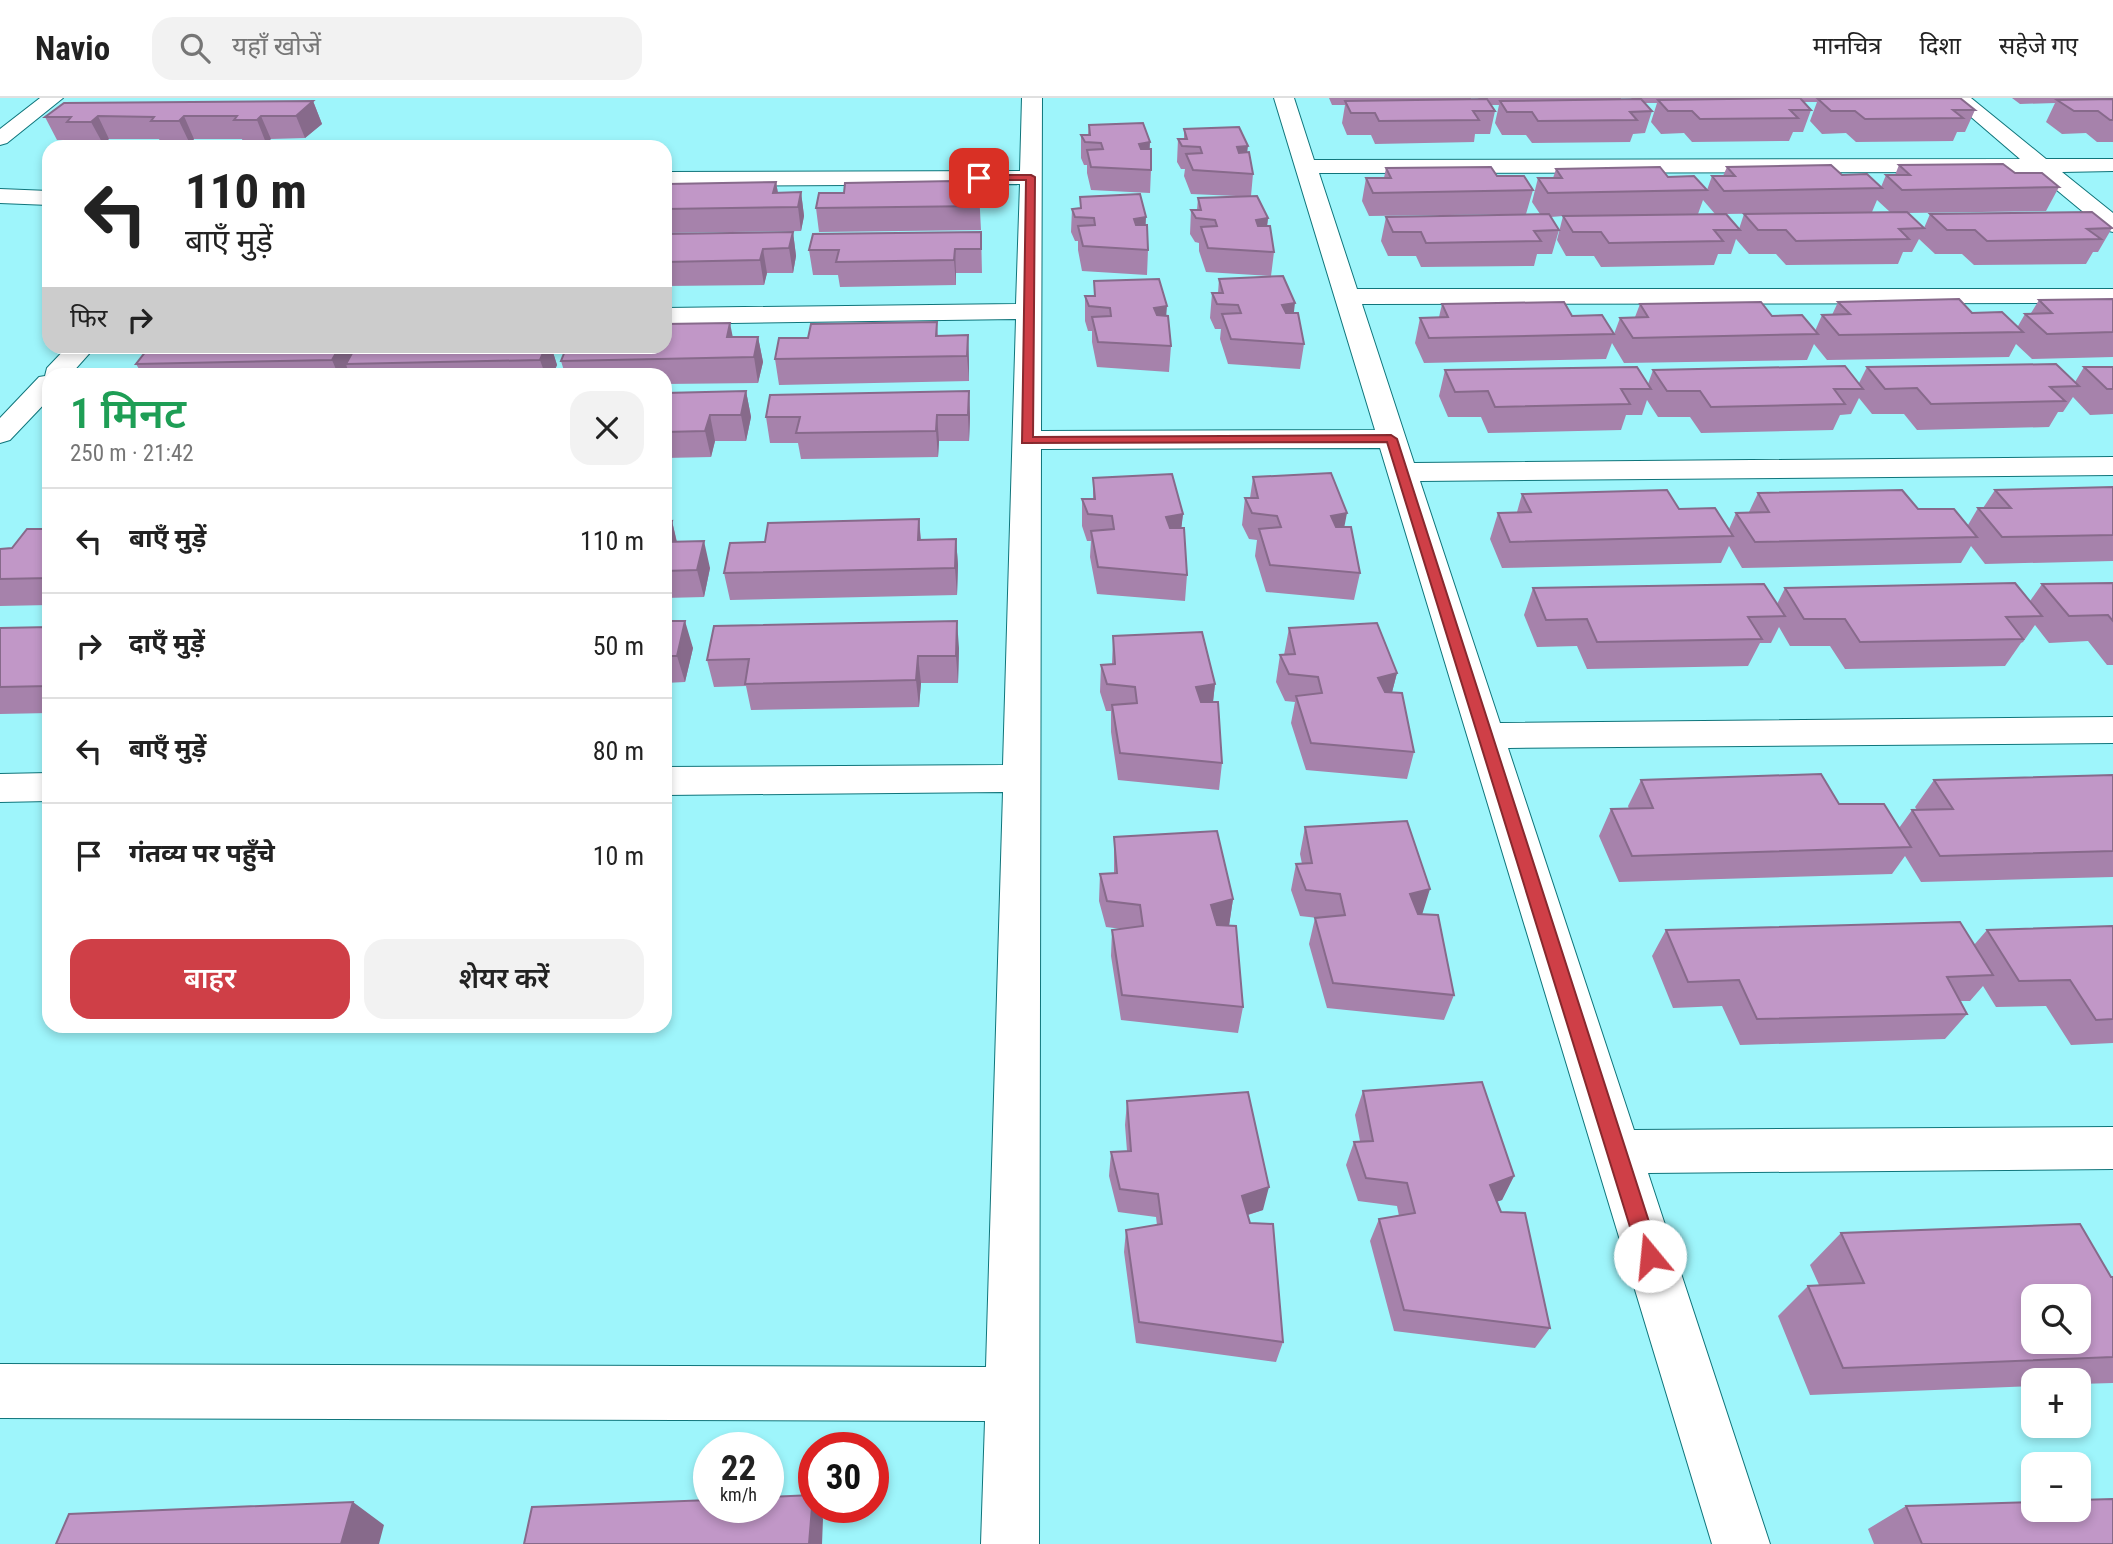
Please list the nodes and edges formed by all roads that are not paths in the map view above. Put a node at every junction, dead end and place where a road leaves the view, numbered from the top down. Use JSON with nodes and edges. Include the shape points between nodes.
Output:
{"nodes":[{"id":1,"x":53,"y":98,"type":"edge"},
{"id":2,"x":1032,"y":98,"type":"edge"},
{"id":3,"x":1284,"y":98,"type":"edge"},
{"id":4,"x":1959,"y":98,"type":"edge"},
{"id":5,"x":0,"y":139,"type":"edge"},
{"id":6,"x":2040,"y":165,"type":"junction"},
{"id":7,"x":2113,"y":165,"type":"edge"},
{"id":8,"x":1305,"y":167,"type":"junction"},
{"id":9,"x":1031,"y":177,"type":"junction"},
{"id":10,"x":672,"y":179,"type":"edge"},
{"id":11,"x":0,"y":196,"type":"edge"},
{"id":12,"x":42,"y":198,"type":"edge"},
{"id":13,"x":2113,"y":225,"type":"edge"},
{"id":14,"x":2113,"y":296,"type":"edge"},
{"id":15,"x":1346,"y":297,"type":"junction"},
{"id":16,"x":1028,"y":311,"type":"junction"},
{"id":17,"x":672,"y":316,"type":"edge"},
{"id":18,"x":76,"y":354,"type":"edge"},
{"id":19,"x":63,"y":368,"type":"edge"},
{"id":20,"x":42,"y":390,"type":"edge"},
{"id":21,"x":0,"y":434,"type":"edge"},
{"id":22,"x":1027,"y":440,"type":"junction"},
{"id":23,"x":1397,"y":456,"type":"junction"},
{"id":24,"x":2113,"y":466,"type":"edge"},
{"id":25,"x":2113,"y":730,"type":"edge"},
{"id":26,"x":1485,"y":736,"type":"junction"},
{"id":27,"x":1021,"y":778,"type":"junction"},
{"id":28,"x":672,"y":781,"type":"edge"},
{"id":29,"x":42,"y":787,"type":"edge"},
{"id":30,"x":0,"y":788,"type":"edge"},
{"id":31,"x":2113,"y":1148,"type":"edge"},
{"id":32,"x":1616,"y":1152,"type":"junction"},
{"id":33,"x":0,"y":1391,"type":"edge"},
{"id":34,"x":1012,"y":1394,"type":"junction"},
{"id":35,"x":1010,"y":1544,"type":"edge"},
{"id":36,"x":1741,"y":1544,"type":"edge"}],
"edges":[{"from":1,"to":5,"type":"street"},
{"from":2,"to":9,"type":"street"},
{"from":3,"to":8,"type":"street"},
{"from":4,"to":6,"type":"street"},
{"from":6,"to":7,"type":"street"},
{"from":6,"to":8,"type":"street"},
{"from":6,"to":13,"type":"street"},
{"from":8,"to":15,"type":"street"},
{"from":9,"to":10,"type":"street"},
{"from":9,"to":16,"type":"street"},
{"from":11,"to":12,"type":"street"},
{"from":14,"to":15,"type":"street"},
{"from":15,"to":23,"type":"street"},
{"from":16,"to":17,"type":"street"},
{"from":16,"to":22,"type":"street"},
{"from":18,"to":19,"type":"street"},
{"from":20,"to":21,"type":"street"},
{"from":22,"to":23,"type":"street"},
{"from":22,"to":27,"type":"street"},
{"from":23,"to":24,"type":"street"},
{"from":23,"to":26,"type":"street"},
{"from":25,"to":26,"type":"street"},
{"from":26,"to":32,"type":"street"},
{"from":27,"to":28,"type":"street"},
{"from":27,"to":34,"type":"street"},
{"from":29,"to":30,"type":"street"},
{"from":31,"to":32,"type":"street"},
{"from":32,"to":36,"type":"street"},
{"from":33,"to":34,"type":"street"},
{"from":34,"to":35,"type":"street"}]}
